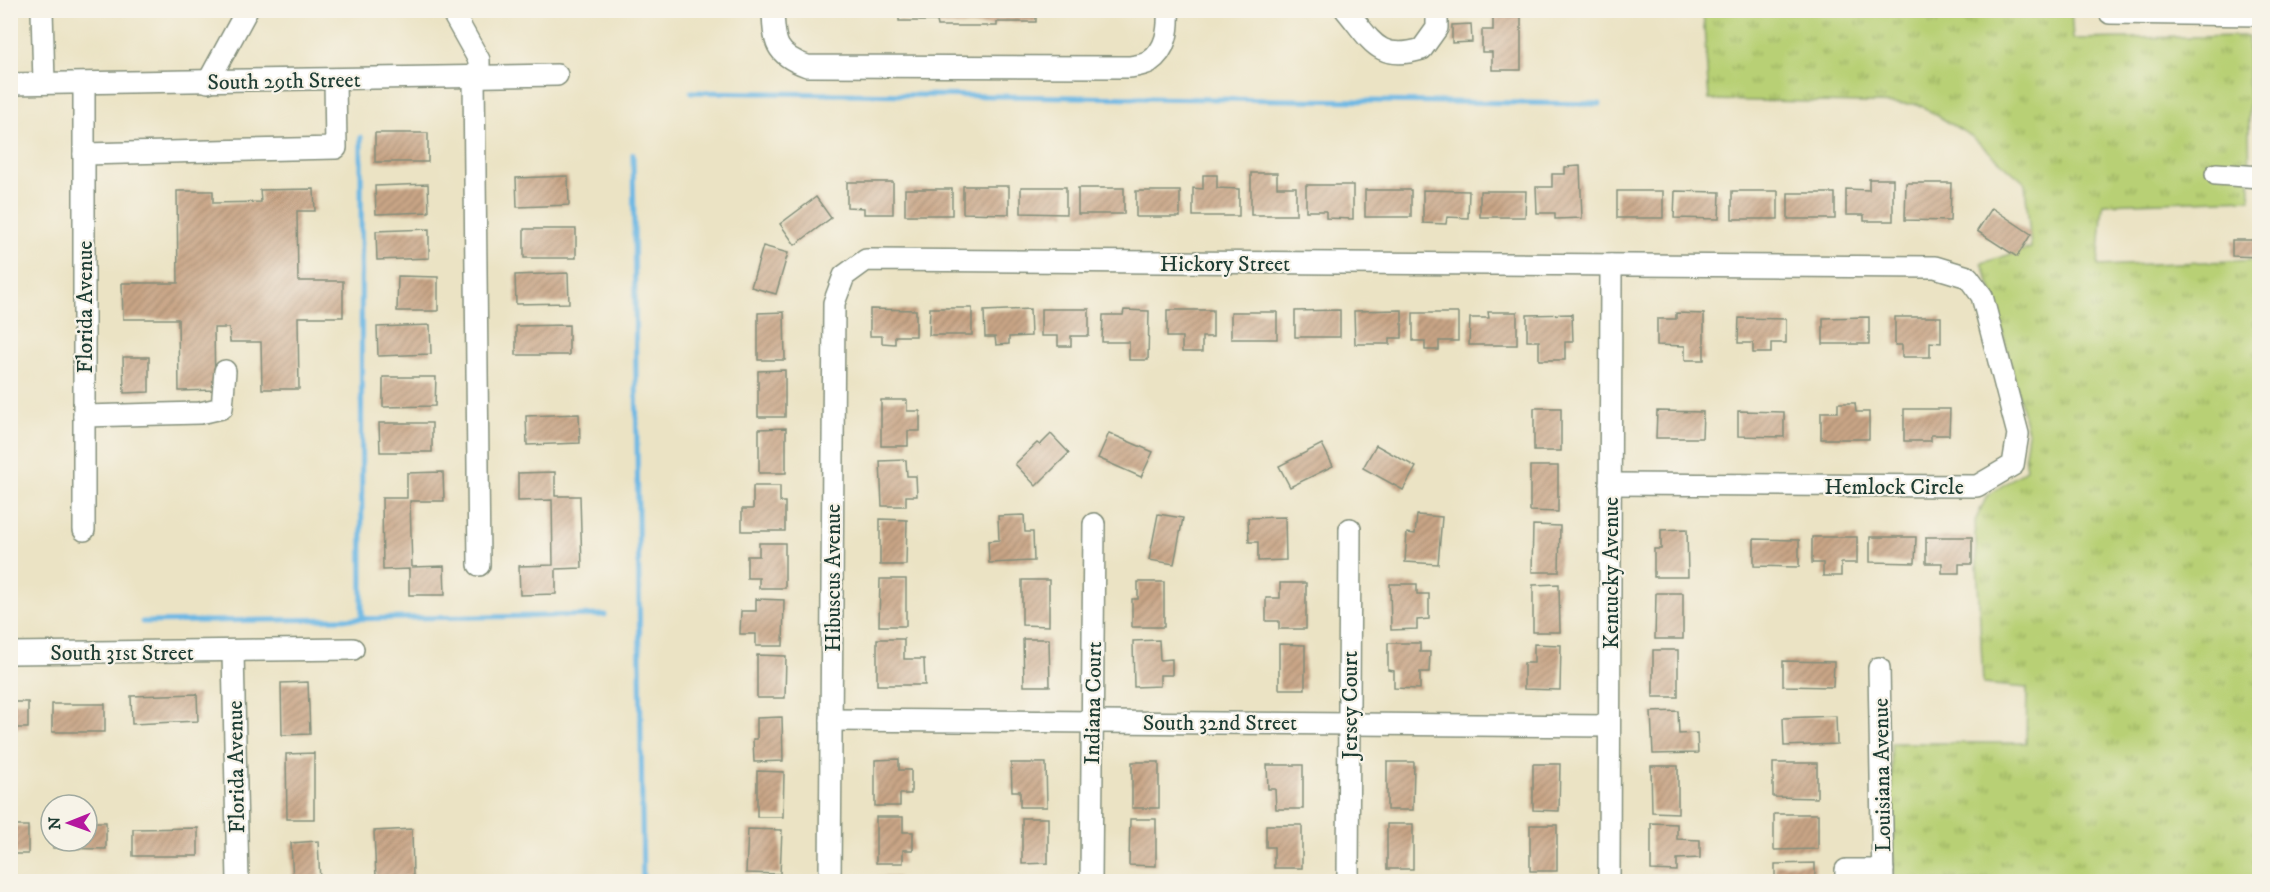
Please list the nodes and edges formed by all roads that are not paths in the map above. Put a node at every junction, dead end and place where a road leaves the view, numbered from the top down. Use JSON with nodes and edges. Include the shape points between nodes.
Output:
{"nodes":[{"id":1,"x":42,"y":10,"type":"edge"},
{"id":2,"x":247,"y":10,"type":"edge"},
{"id":3,"x":451,"y":10,"type":"edge"},
{"id":4,"x":773,"y":10,"type":"edge"},
{"id":5,"x":1168,"y":10,"type":"edge"},
{"id":6,"x":1346,"y":10,"type":"edge"},
{"id":7,"x":1437,"y":10,"type":"edge"},
{"id":8,"x":2110,"y":10,"type":"edge"},
{"id":9,"x":2259,"y":15,"type":"edge"},
{"id":10,"x":556,"y":75,"type":"dead end"},
{"id":11,"x":477,"y":77,"type":"junction"},
{"id":12,"x":335,"y":79,"type":"junction"},
{"id":13,"x":208,"y":82,"type":"junction"},
{"id":14,"x":44,"y":83,"type":"junction"},
{"id":15,"x":10,"y":84,"type":"edge"},
{"id":16,"x":84,"y":84,"type":"junction"},
{"id":17,"x":84,"y":154,"type":"junction"},
{"id":18,"x":2216,"y":174,"type":"dead end"},
{"id":19,"x":2259,"y":177,"type":"edge"},
{"id":20,"x":1611,"y":265,"type":"junction"},
{"id":21,"x":844,"y":276,"type":"joint"},
{"id":22,"x":225,"y":371,"type":"dead end"},
{"id":23,"x":84,"y":416,"type":"junction"},
{"id":24,"x":1610,"y":484,"type":"junction"},
{"id":25,"x":1094,"y":524,"type":"dead end"},
{"id":26,"x":1350,"y":529,"type":"dead end"},
{"id":27,"x":84,"y":530,"type":"dead end"},
{"id":28,"x":479,"y":566,"type":"dead end"},
{"id":29,"x":353,"y":649,"type":"dead end"},
{"id":30,"x":232,"y":652,"type":"junction"},
{"id":31,"x":10,"y":653,"type":"edge"},
{"id":32,"x":1879,"y":668,"type":"dead end"},
{"id":33,"x":831,"y":720,"type":"junction"},
{"id":34,"x":1092,"y":721,"type":"junction"},
{"id":35,"x":1349,"y":723,"type":"junction"},
{"id":36,"x":1609,"y":726,"type":"junction"},
{"id":37,"x":1883,"y":876,"type":"edge"},
{"id":38,"x":238,"y":882,"type":"edge"},
{"id":39,"x":830,"y":882,"type":"edge"},
{"id":40,"x":1091,"y":882,"type":"edge"},
{"id":41,"x":1348,"y":882,"type":"edge"},
{"id":42,"x":1609,"y":882,"type":"edge"},
{"id":43,"x":1846,"y":882,"type":"edge"}],
"edges":[{"from":1,"to":14,"type":"street"},
{"from":2,"to":13,"type":"street"},
{"from":3,"to":11,"type":"street","via":[[479,60]]},
{"from":4,"to":5,"type":"street","via":[[778,48],[790,60],[807,66],[1118,67],[1149,62],[1159,51],[1168,37]]},
{"from":6,"to":7,"type":"street","via":[[1377,47],[1397,55],[1422,49],[1437,28]]},
{"from":8,"to":9,"type":"street"},
{"from":10,"to":11,"type":"street","name":"South 29th Street"},
{"from":11,"to":12,"type":"street","name":"South 29th Street"},
{"from":11,"to":28,"type":"street"},
{"from":12,"to":13,"type":"street","name":"South 29th Street"},
{"from":12,"to":17,"type":"street","via":[[336,148]]},
{"from":13,"to":16,"type":"street","name":"South 29th Street"},
{"from":14,"to":15,"type":"street","name":"South 29th Street"},
{"from":14,"to":16,"type":"street","name":"South 29th Street"},
{"from":16,"to":17,"type":"street","name":"Florida Avenue"},
{"from":17,"to":23,"type":"street","name":"Florida Avenue"},
{"from":18,"to":19,"type":"street"},
{"from":20,"to":21,"type":"street","name":"Hickory Street","via":[[866,260]]},
{"from":20,"to":24,"type":"street","name":"Kentucky Avenue"},
{"from":20,"to":24,"type":"street","name":"Hemlock Circle","via":[[1935,267],[1968,277],[1982,296],[2018,434],[2013,465],[1977,486]]},
{"from":21,"to":33,"type":"street","name":"Hibuscus Avenue","via":[[834,303]]},
{"from":22,"to":23,"type":"street","via":[[222,408],[200,413]]},
{"from":23,"to":27,"type":"street","name":"Florida Avenue"},
{"from":24,"to":36,"type":"street","name":"Kentucky Avenue"},
{"from":25,"to":34,"type":"street","name":"Indiana Court"},
{"from":26,"to":35,"type":"street","name":"Jersey Court"},
{"from":29,"to":30,"type":"street","name":"South 31st Street"},
{"from":30,"to":31,"type":"street","name":"South 31st Street"},
{"from":30,"to":38,"type":"street","name":"Florida Avenue"},
{"from":32,"to":37,"type":"street","name":"Louisiana Avenue"},
{"from":33,"to":34,"type":"street","name":"South 32nd Street"},
{"from":33,"to":39,"type":"street","name":"Hibuscus Avenue"},
{"from":34,"to":35,"type":"street","name":"South 32nd Street"},
{"from":34,"to":40,"type":"street","name":"Indiana Court"},
{"from":35,"to":36,"type":"street","name":"South 32nd Street"},
{"from":35,"to":41,"type":"street","name":"Jersey Court"},
{"from":36,"to":42,"type":"street","name":"Kentucky Avenue"},
{"from":37,"to":43,"type":"street","via":[[1846,870]]}]}
